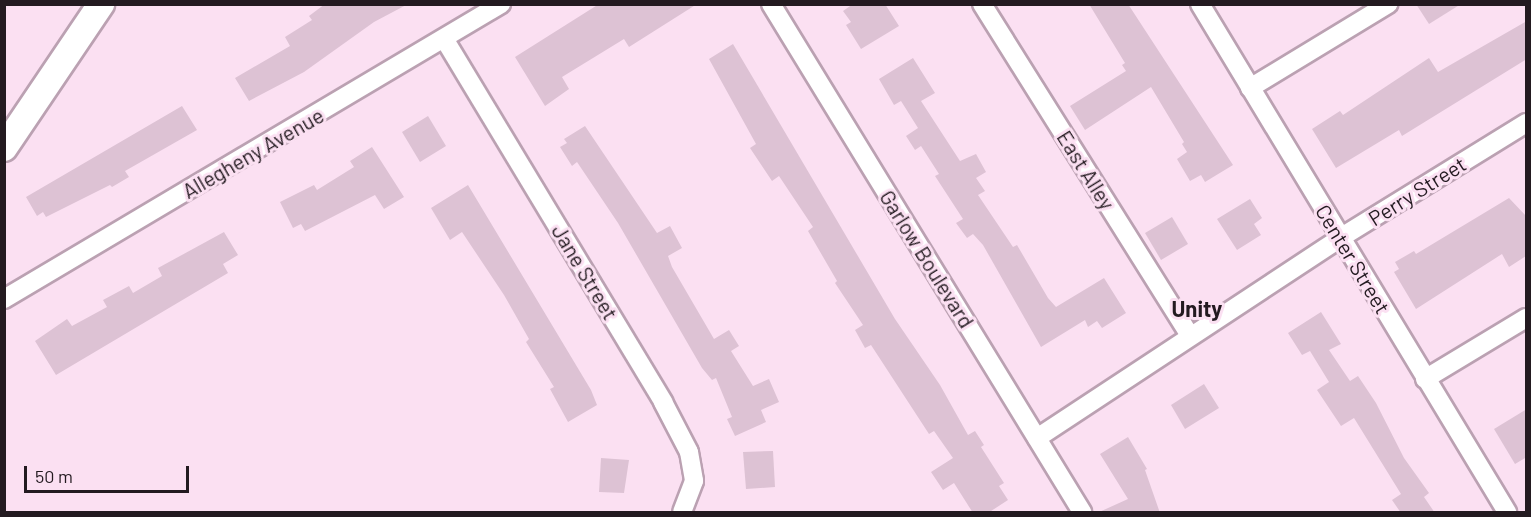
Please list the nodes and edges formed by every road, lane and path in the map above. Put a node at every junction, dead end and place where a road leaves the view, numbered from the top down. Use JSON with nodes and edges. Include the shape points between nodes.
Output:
{"nodes":[{"id":1,"x":102,"y":4,"type":"edge"},
{"id":2,"x":501,"y":4,"type":"edge"},
{"id":3,"x":771,"y":4,"type":"edge"},
{"id":4,"x":982,"y":4,"type":"edge"},
{"id":5,"x":1200,"y":4,"type":"edge"},
{"id":6,"x":1388,"y":4,"type":"edge"},
{"id":7,"x":445,"y":40,"type":"junction"},
{"id":8,"x":1250,"y":88,"type":"junction"},
{"id":9,"x":1527,"y":123,"type":"edge"},
{"id":10,"x":4,"y":148,"type":"edge"},
{"id":11,"x":1340,"y":238,"type":"junction"},
{"id":12,"x":4,"y":299,"type":"edge"},
{"id":13,"x":1527,"y":318,"type":"edge"},
{"id":14,"x":1190,"y":335,"type":"junction"},
{"id":15,"x":1425,"y":379,"type":"junction"},
{"id":16,"x":1037,"y":438,"type":"junction"},
{"id":17,"x":682,"y":513,"type":"edge"},
{"id":18,"x":1082,"y":513,"type":"edge"},
{"id":19,"x":1507,"y":513,"type":"edge"}],
"edges":[{"from":1,"to":10,"type":"street"},
{"from":2,"to":7,"type":"street","name":"Allegheny Avenue"},
{"from":3,"to":16,"type":"street","name":"Garlow Boulevard"},
{"from":4,"to":14,"type":"street","name":"East Alley"},
{"from":5,"to":8,"type":"street","name":"Center Street"},
{"from":6,"to":8,"type":"street"},
{"from":7,"to":12,"type":"street","name":"Allegheny Avenue"},
{"from":7,"to":17,"type":"street","name":"Jane Street","via":[[689,452],[694,481]]},
{"from":8,"to":11,"type":"street","name":"Center Street"},
{"from":9,"to":11,"type":"street","name":"Perry Street"},
{"from":11,"to":14,"type":"street","name":"Perry Street"},
{"from":11,"to":15,"type":"street","name":"Center Street"},
{"from":13,"to":15,"type":"street"},
{"from":14,"to":16,"type":"street","name":"Perry Street"},
{"from":15,"to":19,"type":"street","name":"Center Street"},
{"from":16,"to":18,"type":"street","name":"Garlow Boulevard"}]}
